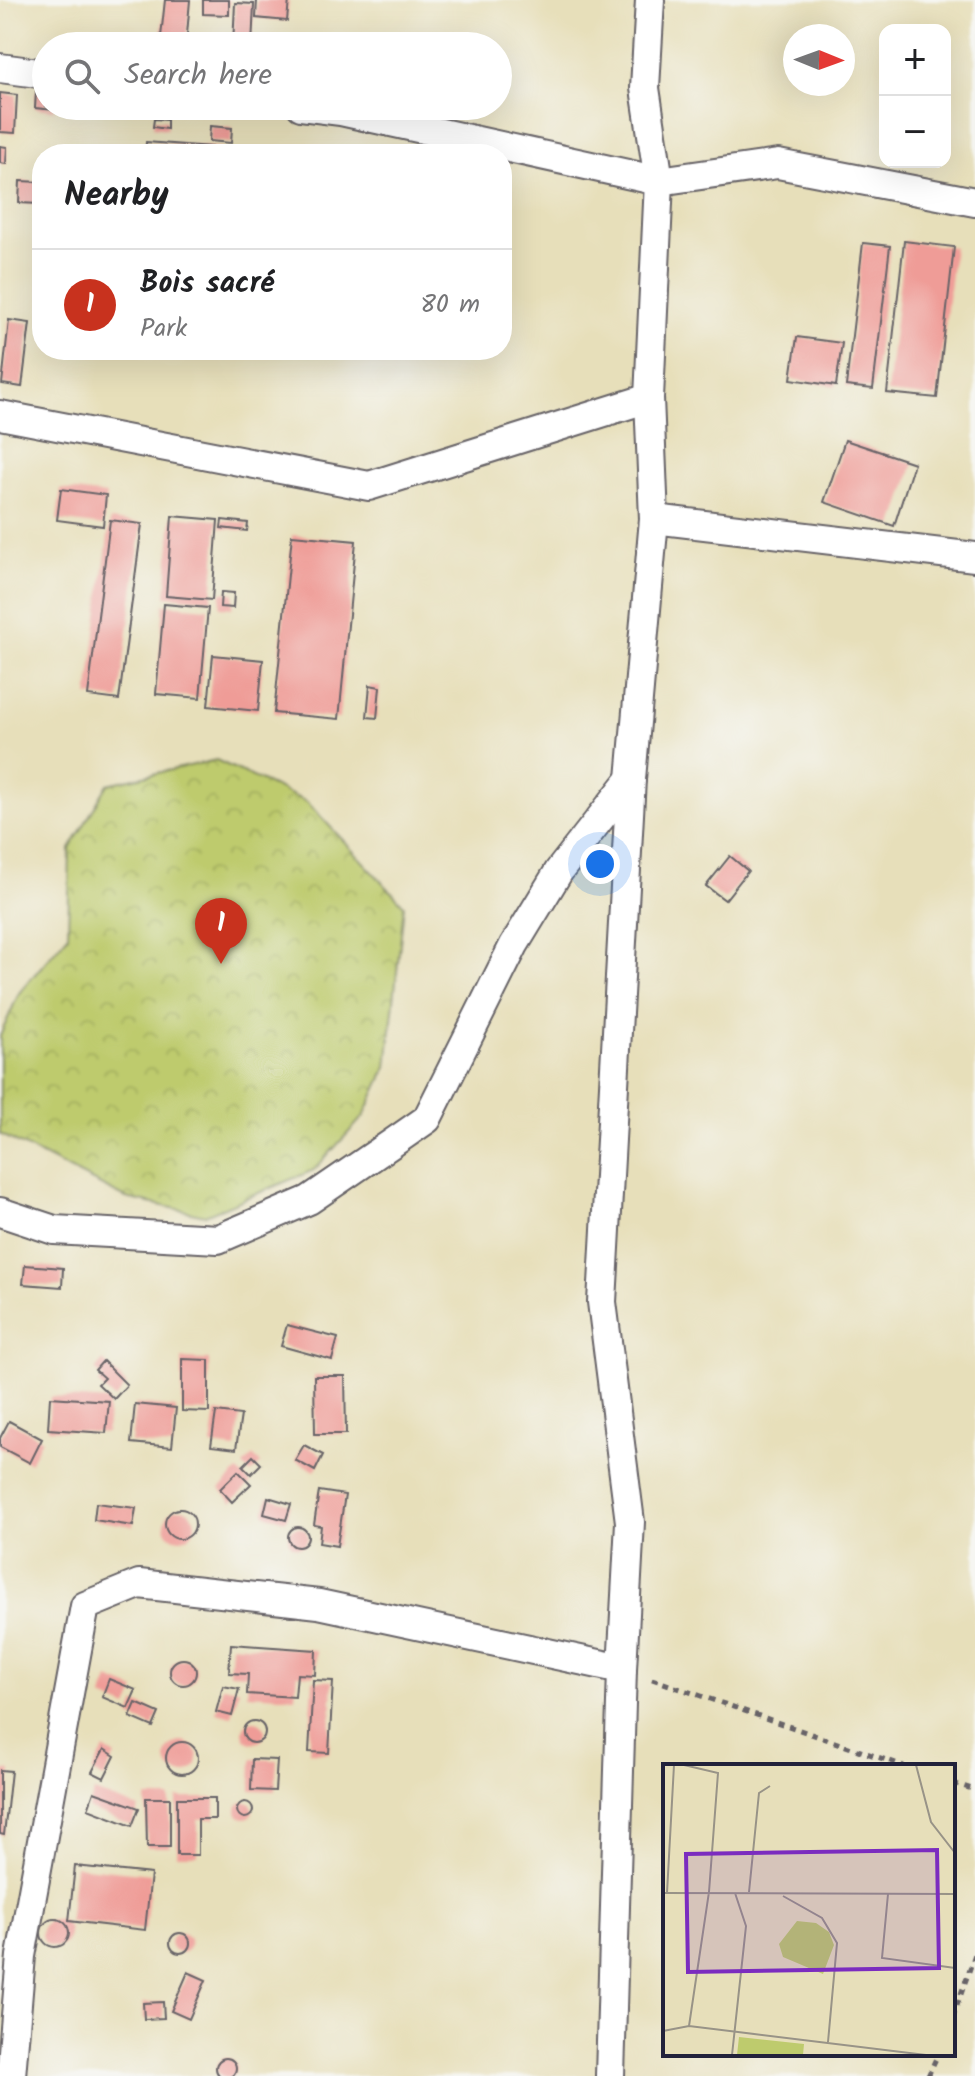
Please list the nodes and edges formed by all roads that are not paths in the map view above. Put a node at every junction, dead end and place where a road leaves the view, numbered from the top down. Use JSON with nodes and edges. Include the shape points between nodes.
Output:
{"nodes":[{"id":1,"x":650,"y":0,"type":"edge"},
{"id":2,"x":0,"y":68,"type":"edge"},
{"id":3,"x":32,"y":72,"type":"edge"},
{"id":4,"x":382,"y":120,"type":"edge"},
{"id":5,"x":491,"y":144,"type":"edge"},
{"id":6,"x":512,"y":149,"type":"edge"},
{"id":7,"x":659,"y":181,"type":"junction"},
{"id":8,"x":975,"y":202,"type":"edge"},
{"id":9,"x":649,"y":398,"type":"junction"},
{"id":10,"x":0,"y":415,"type":"edge"},
{"id":11,"x":654,"y":519,"type":"junction"},
{"id":12,"x":975,"y":557,"type":"edge"},
{"id":13,"x":631,"y":779,"type":"junction"},
{"id":14,"x":0,"y":1212,"type":"edge"},
{"id":15,"x":622,"y":1669,"type":"junction"},
{"id":16,"x":11,"y":2076,"type":"edge"},
{"id":17,"x":610,"y":2076,"type":"edge"}],
"edges":[{"from":1,"to":7,"type":"street","via":[[645,88]]},
{"from":2,"to":3,"type":"street"},
{"from":4,"to":5,"type":"street"},
{"from":6,"to":7,"type":"street"},
{"from":7,"to":8,"type":"street","via":[[778,164]]},
{"from":7,"to":9,"type":"street"},
{"from":9,"to":10,"type":"street","via":[[369,486]]},
{"from":9,"to":11,"type":"street"},
{"from":11,"to":12,"type":"street"},
{"from":11,"to":13,"type":"street"},
{"from":13,"to":14,"type":"street","via":[[559,871],[514,945],[427,1119],[368,1160],[309,1200],[218,1239],[54,1230]]},
{"from":13,"to":15,"type":"street","via":[[602,1302],[630,1522]]},
{"from":15,"to":16,"type":"street","via":[[319,1604],[139,1584],[85,1606],[21,1956]]},
{"from":15,"to":17,"type":"street"}]}
